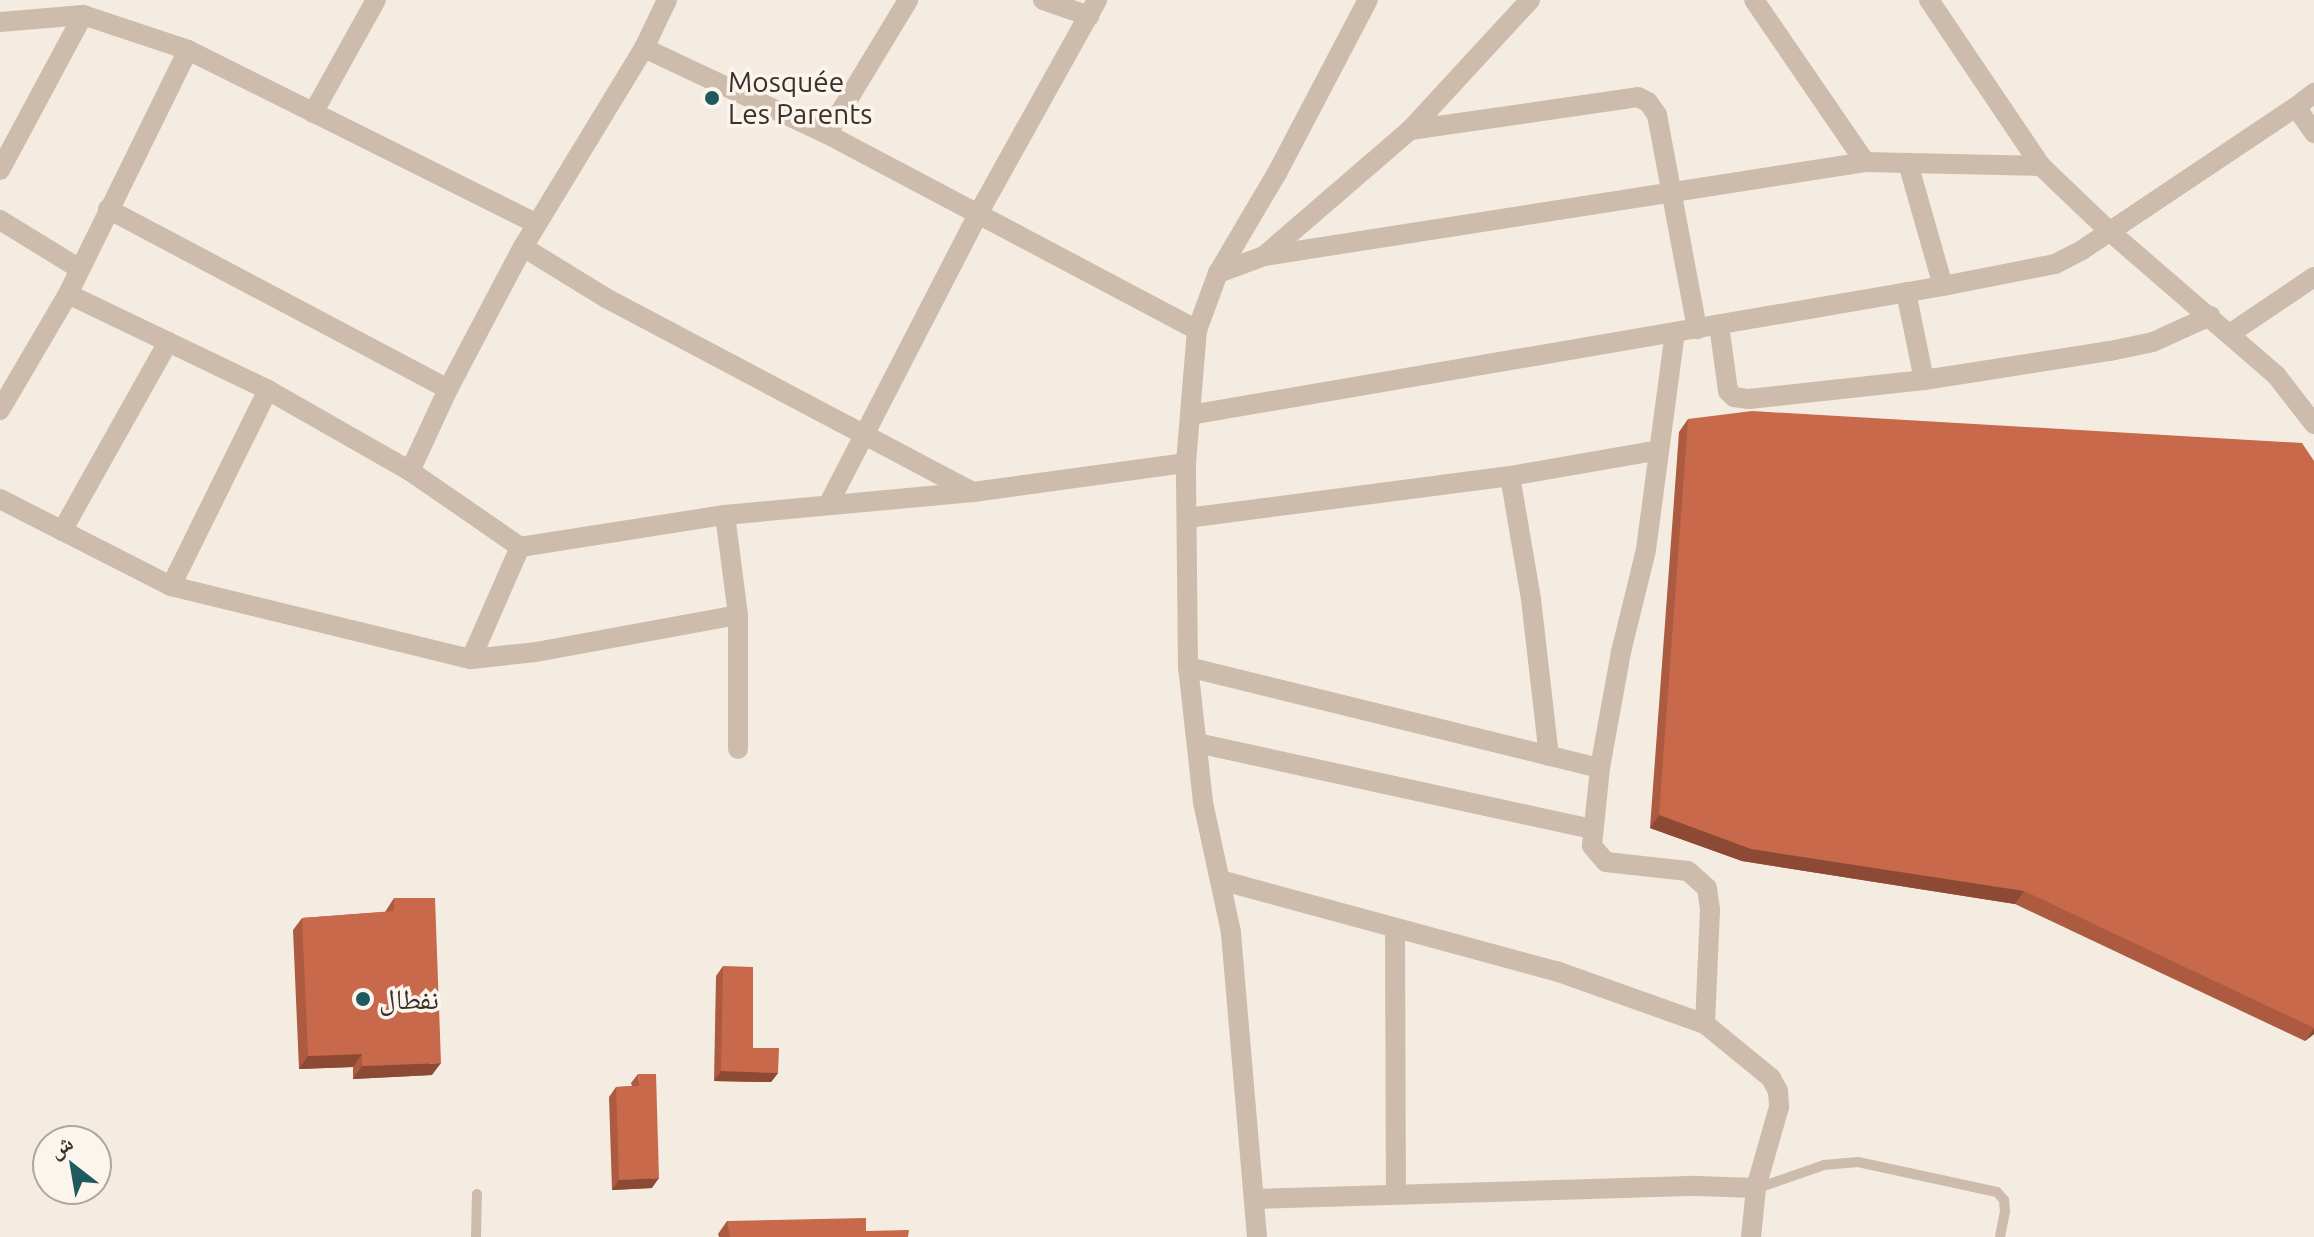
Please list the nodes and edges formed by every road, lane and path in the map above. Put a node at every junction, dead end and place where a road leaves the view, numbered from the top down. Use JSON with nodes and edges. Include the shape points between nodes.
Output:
{"nodes":[{"id":1,"x":376,"y":0,"type":"edge"},
{"id":2,"x":667,"y":0,"type":"edge"},
{"id":3,"x":908,"y":0,"type":"edge"},
{"id":4,"x":1043,"y":0,"type":"edge"},
{"id":5,"x":1368,"y":0,"type":"edge"},
{"id":6,"x":1530,"y":0,"type":"edge"},
{"id":7,"x":1754,"y":0,"type":"edge"},
{"id":8,"x":1929,"y":0,"type":"edge"},
{"id":9,"x":1093,"y":8,"type":"edge"},
{"id":10,"x":83,"y":15,"type":"junction"},
{"id":11,"x":0,"y":22,"type":"edge"},
{"id":12,"x":644,"y":48,"type":"junction"},
{"id":13,"x":188,"y":50,"type":"junction"},
{"id":14,"x":2314,"y":93,"type":"edge"},
{"id":15,"x":2296,"y":107,"type":"junction"},
{"id":16,"x":313,"y":113,"type":"junction"},
{"id":17,"x":1410,"y":130,"type":"junction"},
{"id":18,"x":2314,"y":133,"type":"edge"},
{"id":19,"x":827,"y":134,"type":"junction"},
{"id":20,"x":1865,"y":162,"type":"junction"},
{"id":21,"x":1908,"y":163,"type":"junction"},
{"id":22,"x":2041,"y":166,"type":"junction"},
{"id":23,"x":0,"y":170,"type":"edge"},
{"id":24,"x":1673,"y":191,"type":"junction"},
{"id":25,"x":108,"y":209,"type":"junction"},
{"id":26,"x":978,"y":214,"type":"junction"},
{"id":27,"x":0,"y":220,"type":"edge"},
{"id":28,"x":537,"y":224,"type":"junction"},
{"id":29,"x":2108,"y":230,"type":"junction"},
{"id":30,"x":523,"y":247,"type":"junction"},
{"id":31,"x":1264,"y":256,"type":"junction"},
{"id":32,"x":80,"y":269,"type":"junction"},
{"id":33,"x":1218,"y":273,"type":"junction"},
{"id":34,"x":2314,"y":277,"type":"edge"},
{"id":35,"x":1943,"y":286,"type":"junction"},
{"id":36,"x":1906,"y":292,"type":"junction"},
{"id":37,"x":68,"y":294,"type":"junction"},
{"id":38,"x":2210,"y":316,"type":"junction"},
{"id":39,"x":1719,"y":325,"type":"junction"},
{"id":40,"x":1697,"y":329,"type":"junction"},
{"id":41,"x":1197,"y":330,"type":"junction"},
{"id":42,"x":1675,"y":332,"type":"junction"},
{"id":43,"x":2231,"y":333,"type":"junction"},
{"id":44,"x":168,"y":342,"type":"junction"},
{"id":45,"x":1924,"y":380,"type":"junction"},
{"id":46,"x":448,"y":389,"type":"junction"},
{"id":47,"x":268,"y":390,"type":"junction"},
{"id":48,"x":0,"y":410,"type":"edge"},
{"id":49,"x":1190,"y":415,"type":"junction"},
{"id":50,"x":2314,"y":424,"type":"edge"},
{"id":51,"x":867,"y":433,"type":"junction"},
{"id":52,"x":1659,"y":450,"type":"junction"},
{"id":53,"x":1186,"y":463,"type":"junction"},
{"id":54,"x":410,"y":471,"type":"junction"},
{"id":55,"x":1510,"y":476,"type":"junction"},
{"id":56,"x":973,"y":492,"type":"junction"},
{"id":57,"x":0,"y":499,"type":"edge"},
{"id":58,"x":828,"y":505,"type":"junction"},
{"id":59,"x":725,"y":515,"type":"junction"},
{"id":60,"x":1187,"y":518,"type":"junction"},
{"id":61,"x":62,"y":531,"type":"junction"},
{"id":62,"x":520,"y":547,"type":"junction"},
{"id":63,"x":171,"y":586,"type":"junction"},
{"id":64,"x":738,"y":615,"type":"junction"},
{"id":65,"x":471,"y":659,"type":"junction"},
{"id":66,"x":1188,"y":667,"type":"junction"},
{"id":67,"x":1197,"y":743,"type":"junction"},
{"id":68,"x":738,"y":749,"type":"dead end"},
{"id":69,"x":1549,"y":756,"type":"junction"},
{"id":70,"x":1600,"y":768,"type":"junction"},
{"id":71,"x":1591,"y":829,"type":"junction"},
{"id":72,"x":1220,"y":880,"type":"junction"},
{"id":73,"x":1395,"y":928,"type":"junction"},
{"id":74,"x":1705,"y":1024,"type":"junction"},
{"id":75,"x":1756,"y":1188,"type":"junction"},
{"id":76,"x":1396,"y":1193,"type":"junction"},
{"id":77,"x":477,"y":1194,"type":"dead end"},
{"id":78,"x":1254,"y":1199,"type":"junction"},
{"id":79,"x":476,"y":1237,"type":"edge"},
{"id":80,"x":1257,"y":1237,"type":"edge"},
{"id":81,"x":1751,"y":1237,"type":"edge"},
{"id":82,"x":2000,"y":1237,"type":"edge"}],
"edges":[{"from":1,"to":16,"type":"street"},
{"from":2,"to":12,"type":"street"},
{"from":3,"to":19,"type":"street"},
{"from":4,"to":9,"type":"street"},
{"from":5,"to":33,"type":"street"},
{"from":6,"to":17,"type":"street"},
{"from":7,"to":20,"type":"street"},
{"from":8,"to":22,"type":"street"},
{"from":9,"to":26,"type":"street"},
{"from":10,"to":11,"type":"street"},
{"from":10,"to":13,"type":"street"},
{"from":10,"to":23,"type":"street"},
{"from":12,"to":19,"type":"street"},
{"from":12,"to":28,"type":"street"},
{"from":13,"to":16,"type":"street"},
{"from":13,"to":25,"type":"street"},
{"from":14,"to":15,"type":"street"},
{"from":15,"to":18,"type":"street"},
{"from":15,"to":29,"type":"street"},
{"from":16,"to":28,"type":"street"},
{"from":17,"to":24,"type":"street","via":[[1638,97],[1657,115]]},
{"from":17,"to":31,"type":"street"},
{"from":19,"to":26,"type":"street"},
{"from":20,"to":21,"type":"street"},
{"from":20,"to":24,"type":"street"},
{"from":21,"to":22,"type":"street"},
{"from":21,"to":35,"type":"street"},
{"from":22,"to":29,"type":"street"},
{"from":24,"to":31,"type":"street"},
{"from":24,"to":40,"type":"street"},
{"from":25,"to":32,"type":"street"},
{"from":25,"to":46,"type":"street"},
{"from":26,"to":41,"type":"street"},
{"from":26,"to":51,"type":"street"},
{"from":27,"to":32,"type":"street"},
{"from":28,"to":30,"type":"street"},
{"from":29,"to":35,"type":"street","via":[[2055,264]]},
{"from":29,"to":38,"type":"street"},
{"from":30,"to":46,"type":"street"},
{"from":30,"to":51,"type":"street","via":[[606,298]]},
{"from":31,"to":33,"type":"street"},
{"from":32,"to":37,"type":"street"},
{"from":33,"to":41,"type":"street"},
{"from":34,"to":43,"type":"street"},
{"from":35,"to":36,"type":"street"},
{"from":36,"to":39,"type":"street"},
{"from":36,"to":45,"type":"street"},
{"from":37,"to":44,"type":"street"},
{"from":37,"to":48,"type":"street"},
{"from":38,"to":43,"type":"street"},
{"from":38,"to":45,"type":"street","via":[[2153,342]]},
{"from":39,"to":40,"type":"street"},
{"from":39,"to":45,"type":"street","via":[[1728,391],[1734,397]]},
{"from":40,"to":42,"type":"street"},
{"from":41,"to":49,"type":"street"},
{"from":42,"to":49,"type":"street"},
{"from":42,"to":52,"type":"street"},
{"from":43,"to":50,"type":"street","via":[[2276,375]]},
{"from":44,"to":47,"type":"street"},
{"from":44,"to":61,"type":"street"},
{"from":46,"to":54,"type":"street"},
{"from":47,"to":54,"type":"street"},
{"from":47,"to":63,"type":"street"},
{"from":49,"to":53,"type":"street"},
{"from":51,"to":56,"type":"street"},
{"from":51,"to":58,"type":"street"},
{"from":52,"to":55,"type":"street"},
{"from":52,"to":70,"type":"street","via":[[1646,550]]},
{"from":53,"to":56,"type":"street"},
{"from":53,"to":60,"type":"street"},
{"from":54,"to":62,"type":"street"},
{"from":55,"to":60,"type":"street"},
{"from":55,"to":69,"type":"street"},
{"from":56,"to":58,"type":"street"},
{"from":57,"to":61,"type":"street"},
{"from":58,"to":59,"type":"street"},
{"from":59,"to":62,"type":"street"},
{"from":59,"to":64,"type":"street"},
{"from":60,"to":66,"type":"street"},
{"from":61,"to":63,"type":"street"},
{"from":62,"to":65,"type":"street"},
{"from":63,"to":65,"type":"street"},
{"from":64,"to":65,"type":"street"},
{"from":64,"to":68,"type":"street"},
{"from":66,"to":67,"type":"street"},
{"from":66,"to":69,"type":"street"},
{"from":67,"to":71,"type":"street"},
{"from":67,"to":72,"type":"street"},
{"from":69,"to":70,"type":"street"},
{"from":70,"to":71,"type":"street"},
{"from":71,"to":74,"type":"street","via":[[1592,846],[1606,862],[1688,871],[1707,888]]},
{"from":72,"to":73,"type":"street"},
{"from":72,"to":78,"type":"street","via":[[1238,995]]},
{"from":73,"to":74,"type":"street","via":[[1556,971]]},
{"from":73,"to":76,"type":"street"},
{"from":74,"to":75,"type":"street","via":[[1771,1078],[1778,1091],[1779,1107]]},
{"from":75,"to":76,"type":"street"},
{"from":75,"to":81,"type":"street"},
{"from":75,"to":82,"type":"lane","via":[[1824,1165],[1858,1162],[1997,1192],[2005,1211]]},
{"from":76,"to":78,"type":"street"},
{"from":77,"to":79,"type":"lane"},
{"from":78,"to":80,"type":"street"}]}
